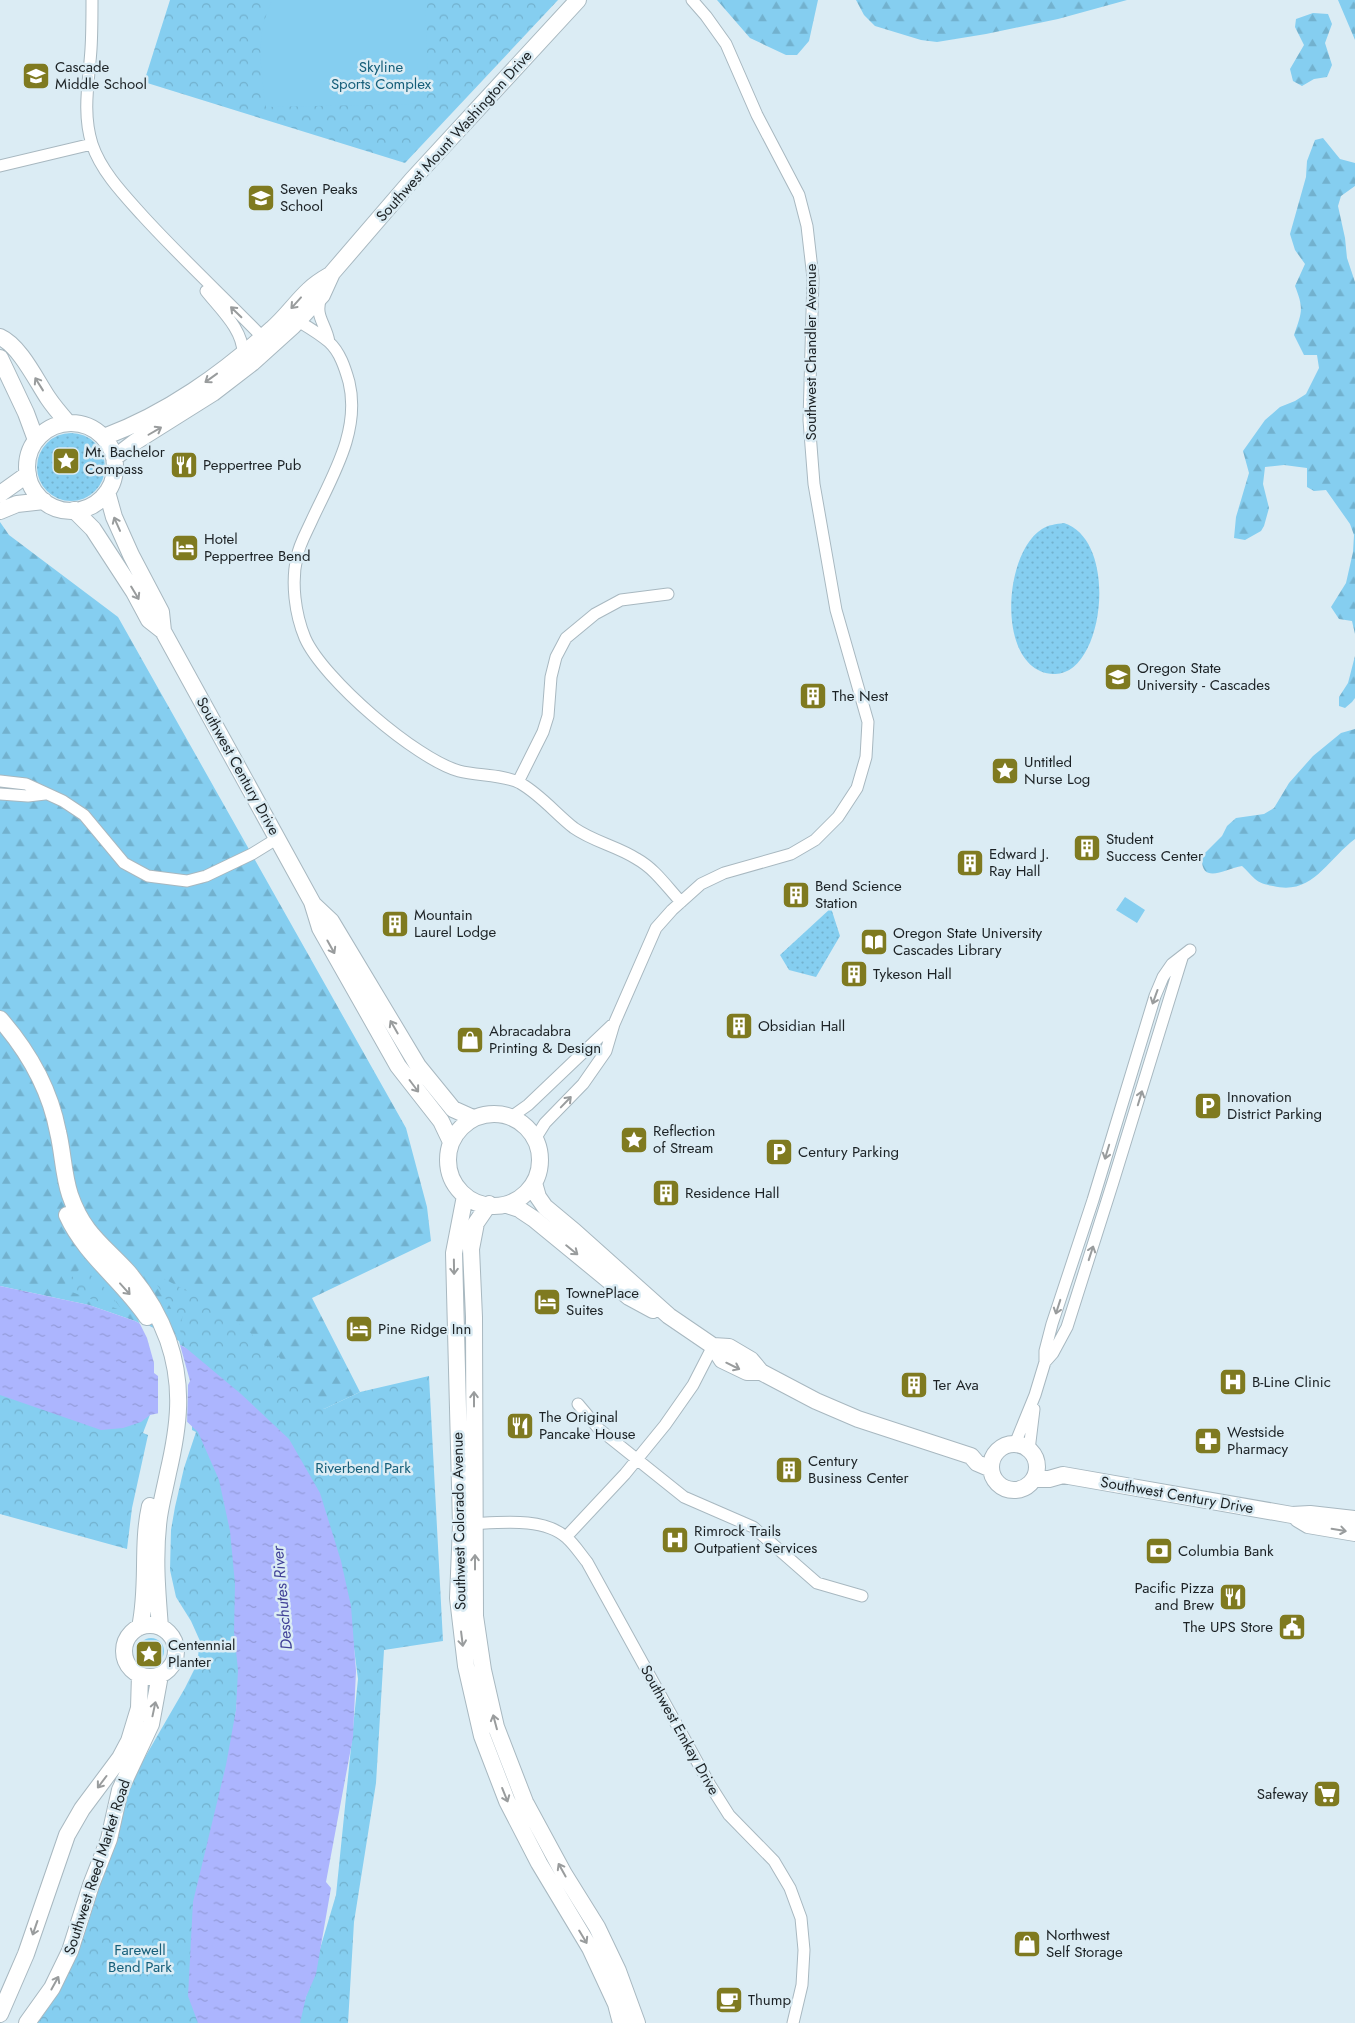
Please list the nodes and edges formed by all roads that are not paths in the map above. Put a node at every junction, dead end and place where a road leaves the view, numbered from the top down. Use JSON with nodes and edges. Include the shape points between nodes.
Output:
{"nodes":[{"id":1,"x":92,"y":0,"type":"edge"},
{"id":2,"x":578,"y":0,"type":"edge"},
{"id":3,"x":692,"y":0,"type":"edge"},
{"id":4,"x":92,"y":144,"type":"junction"},
{"id":5,"x":0,"y":166,"type":"edge"},
{"id":6,"x":179,"y":256,"type":"junction"},
{"id":7,"x":332,"y":273,"type":"junction"},
{"id":8,"x":322,"y":295,"type":"junction"},
{"id":9,"x":298,"y":321,"type":"junction"},
{"id":10,"x":0,"y":338,"type":"edge"},
{"id":11,"x":267,"y":342,"type":"junction"},
{"id":12,"x":329,"y":342,"type":"junction"},
{"id":13,"x":243,"y":355,"type":"junction"},
{"id":14,"x":0,"y":358,"type":"edge"},
{"id":15,"x":68,"y":423,"type":"junction"},
{"id":16,"x":104,"y":437,"type":"junction"},
{"id":17,"x":36,"y":440,"type":"junction"},
{"id":18,"x":114,"y":458,"type":"junction"},
{"id":19,"x":28,"y":474,"type":"junction"},
{"id":20,"x":107,"y":492,"type":"junction"},
{"id":21,"x":0,"y":494,"type":"edge"},
{"id":22,"x":44,"y":501,"type":"junction"},
{"id":23,"x":74,"y":510,"type":"junction"},
{"id":24,"x":0,"y":511,"type":"edge"},
{"id":25,"x":668,"y":594,"type":"dead end"},
{"id":26,"x":163,"y":631,"type":"junction"},
{"id":27,"x":0,"y":781,"type":"edge"},
{"id":28,"x":518,"y":782,"type":"junction"},
{"id":29,"x":0,"y":794,"type":"edge"},
{"id":30,"x":45,"y":794,"type":"junction"},
{"id":31,"x":278,"y":838,"type":"junction"},
{"id":32,"x":312,"y":902,"type":"junction"},
{"id":33,"x":681,"y":902,"type":"junction"},
{"id":34,"x":0,"y":1019,"type":"edge"},
{"id":35,"x":614,"y":1024,"type":"junction"},
{"id":36,"x":0,"y":1035,"type":"edge"},
{"id":37,"x":511,"y":1117,"type":"junction"},
{"id":38,"x":473,"y":1118,"type":"junction"},
{"id":39,"x":535,"y":1139,"type":"junction"},
{"id":40,"x":451,"y":1142,"type":"junction"},
{"id":41,"x":534,"y":1183,"type":"junction"},
{"id":42,"x":465,"y":1196,"type":"junction"},
{"id":43,"x":488,"y":1204,"type":"junction"},
{"id":44,"x":507,"y":1205,"type":"junction"},
{"id":45,"x":669,"y":1316,"type":"junction"},
{"id":46,"x":713,"y":1346,"type":"junction"},
{"id":47,"x":1045,"y":1362,"type":"junction"},
{"id":48,"x":578,"y":1404,"type":"dead end"},
{"id":49,"x":1026,"y":1451,"type":"junction"},
{"id":50,"x":636,"y":1459,"type":"junction"},
{"id":51,"x":993,"y":1462,"type":"junction"},
{"id":52,"x":1063,"y":1475,"type":"junction"},
{"id":53,"x":1034,"y":1479,"type":"junction"},
{"id":54,"x":154,"y":1513,"type":"junction"},
{"id":55,"x":1292,"y":1515,"type":"junction"},
{"id":56,"x":1355,"y":1519,"type":"edge"},
{"id":57,"x":468,"y":1524,"type":"junction"},
{"id":58,"x":1355,"y":1532,"type":"edge"},
{"id":59,"x":566,"y":1537,"type":"junction"},
{"id":60,"x":862,"y":1596,"type":"dead end"},
{"id":61,"x":140,"y":1626,"type":"junction"},
{"id":62,"x":160,"y":1626,"type":"junction"},
{"id":63,"x":140,"y":1675,"type":"junction"},
{"id":64,"x":160,"y":1675,"type":"junction"},
{"id":65,"x":0,"y":2014,"type":"edge"},
{"id":66,"x":27,"y":2023,"type":"edge"},
{"id":67,"x":621,"y":2023,"type":"edge"},
{"id":68,"x":637,"y":2023,"type":"edge"},
{"id":69,"x":793,"y":2023,"type":"edge"}],
"edges":[{"from":1,"to":4,"type":"street","via":[[86,103]]},
{"from":2,"to":7,"type":"main road","name":"Southwest Mount Washington Drive","via":[[412,180]]},
{"from":3,"to":33,"type":"street","name":"Southwest Chandler Avenue","via":[[726,44],[757,115],[799,195],[807,226],[813,278],[808,420],[814,484],[836,610],[868,722],[866,757],[857,788],[838,817],[815,840],[791,854],[724,873],[701,884]]},
{"from":4,"to":5,"type":"street"},
{"from":4,"to":6,"type":"street","via":[[112,180]]},
{"from":11,"to":6,"type":"street","one_way":true},
{"from":6,"to":13,"type":"street","via":[[237,332]]},
{"from":7,"to":8,"type":"main road","name":"Southwest Mount Washington Drive"},
{"from":7,"to":11,"type":"main road","name":"Southwest Mount Washington Drive","one_way":true,"via":[[310,288]]},
{"from":8,"to":9,"type":"main road","name":"Southwest Mount Washington Drive"},
{"from":8,"to":12,"type":"street","via":[[318,315]]},
{"from":9,"to":11,"type":"main road","name":"Southwest Mount Washington Drive"},
{"from":9,"to":12,"type":"street"},
{"from":15,"to":10,"type":"main road","one_way":true,"via":[[20,357],[6,340]]},
{"from":11,"to":13,"type":"main road","name":"Southwest Mount Washington Drive"},
{"from":18,"to":11,"type":"main road","name":"Southwest Mount Washington Drive","one_way":true,"via":[[213,393]]},
{"from":12,"to":28,"type":"street","via":[[346,368],[353,410],[343,453],[297,556],[295,596],[306,638],[319,661],[343,688],[405,741],[434,761],[459,771]]},
{"from":13,"to":16,"type":"main road","name":"Southwest Mount Washington Drive","one_way":true,"via":[[176,404]]},
{"from":14,"to":17,"type":"main road"},
{"from":15,"to":16,"type":"main road","via":[[94,429]]},
{"from":15,"to":17,"type":"main road","via":[[50,428]]},
{"from":16,"to":18,"type":"main road"},
{"from":17,"to":19,"type":"main road","via":[[30,450]]},
{"from":18,"to":20,"type":"main road","via":[[115,470]]},
{"from":19,"to":21,"type":"main road"},
{"from":19,"to":22,"type":"main road","via":[[36,493]]},
{"from":20,"to":23,"type":"main road","via":[[86,508]]},
{"from":26,"to":20,"type":"main road","name":"Southwest Century Drive","one_way":true,"via":[[161,612],[131,556]]},
{"from":22,"to":23,"type":"main road","via":[[53,507]]},
{"from":22,"to":24,"type":"main road","via":[[16,504]]},
{"from":23,"to":26,"type":"main road","name":"Southwest Century Drive","one_way":true,"via":[[93,529],[149,620]]},
{"from":25,"to":28,"type":"street","via":[[621,600],[595,614],[566,638],[556,657],[551,677],[548,716],[543,732]]},
{"from":26,"to":31,"type":"main road","name":"Southwest Century Drive"},
{"from":27,"to":30,"type":"street","via":[[26,784]]},
{"from":28,"to":33,"type":"street","via":[[587,836],[636,857]]},
{"from":29,"to":30,"type":"street"},
{"from":30,"to":31,"type":"street","via":[[84,815],[124,863],[148,876],[168,880],[187,881],[206,876]]},
{"from":31,"to":32,"type":"main road","name":"Southwest Century Drive"},
{"from":38,"to":32,"type":"main road","name":"Southwest Century Drive","one_way":true,"via":[[453,1109],[418,1066],[331,921]]},
{"from":32,"to":40,"type":"main road","name":"Southwest Century Drive","one_way":true,"via":[[320,928],[398,1066],[441,1121]]},
{"from":33,"to":35,"type":"street","name":"Southwest Chandler Avenue","via":[[656,928]]},
{"from":34,"to":54,"type":"main road","via":[[34,1067],[48,1098],[70,1194],[79,1216],[91,1235],[141,1288],[157,1314],[177,1367],[180,1395],[176,1438]]},
{"from":35,"to":37,"type":"street","name":"Southwest Chandler Avenue"},
{"from":39,"to":35,"type":"street","name":"Southwest Chandler Avenue","one_way":true,"via":[[545,1123],[584,1084],[606,1051]]},
{"from":36,"to":54,"type":"main road","one_way":true,"via":[[22,1067],[43,1112],[61,1202],[68,1218],[80,1240],[135,1300],[158,1342],[166,1369],[169,1417]]},
{"from":37,"to":38,"type":"main road","via":[[498,1114]]},
{"from":37,"to":39,"type":"main road","via":[[529,1130]]},
{"from":38,"to":40,"type":"main road","via":[[459,1129]]},
{"from":39,"to":41,"type":"main road","via":[[540,1154]]},
{"from":40,"to":42,"type":"main road","via":[[449,1171]]},
{"from":41,"to":44,"type":"main road","via":[[525,1194]]},
{"from":41,"to":45,"type":"main road","name":"Southwest Century Drive","via":[[545,1207]]},
{"from":42,"to":43,"type":"main road"},
{"from":42,"to":57,"type":"main road","name":"Southwest Colorado Avenue","one_way":true,"via":[[454,1253]]},
{"from":43,"to":44,"type":"main road"},
{"from":57,"to":43,"type":"main road","name":"Southwest Colorado Avenue","one_way":true,"via":[[474,1317],[471,1249],[476,1223]]},
{"from":44,"to":45,"type":"main road","name":"Southwest Century Drive","one_way":true,"via":[[534,1219],[629,1297]]},
{"from":45,"to":46,"type":"main road","name":"Southwest Century Drive"},
{"from":46,"to":50,"type":"street","via":[[694,1385]]},
{"from":46,"to":51,"type":"main road","name":"Southwest Century Drive","via":[[722,1360],[747,1372],[761,1372],[858,1419],[971,1456],[977,1463]]},
{"from":47,"to":47,"type":"street","one_way":true,"via":[[1067,1327],[1186,954],[1172,964],[1155,996],[1052,1324],[1044,1351]]},
{"from":47,"to":49,"type":"street","via":[[1035,1395]]},
{"from":48,"to":50,"type":"street","via":[[599,1429]]},
{"from":49,"to":51,"type":"main road","via":[[1007,1445]]},
{"from":49,"to":52,"type":"main road","name":"Southwest Century Drive"},
{"from":49,"to":53,"type":"main road","via":[[1036,1472]]},
{"from":50,"to":59,"type":"street"},
{"from":50,"to":60,"type":"street","via":[[684,1497],[753,1527],[818,1583]]},
{"from":51,"to":53,"type":"main road","name":"Southwest Century Drive","via":[[996,1482],[1009,1490],[1023,1488]]},
{"from":52,"to":53,"type":"main road","name":"Southwest Century Drive"},
{"from":52,"to":55,"type":"main road","name":"Southwest Century Drive"},
{"from":54,"to":61,"type":"main road","via":[[146,1531],[145,1604]]},
{"from":54,"to":62,"type":"main road"},
{"from":55,"to":56,"type":"main road","name":"Southwest Century Drive"},
{"from":55,"to":58,"type":"main road","name":"Southwest Century Drive","one_way":true,"via":[[1308,1525]]},
{"from":57,"to":59,"type":"street","name":"Southwest Emkay Drive","via":[[520,1522],[543,1526]]},
{"from":57,"to":67,"type":"main road","name":"Southwest Colorado Avenue","one_way":true,"via":[[458,1598],[466,1666],[482,1736],[507,1801],[590,1948],[616,2004]]},
{"from":68,"to":57,"type":"main road","name":"Southwest Colorado Avenue","one_way":true,"via":[[597,1927],[525,1802],[496,1728],[475,1616]]},
{"from":59,"to":69,"type":"street","name":"Southwest Emkay Drive","via":[[587,1562],[710,1786],[729,1815],[774,1861],[790,1888],[801,1918],[804,1950],[802,1985]]},
{"from":61,"to":62,"type":"main road"},
{"from":61,"to":63,"type":"main road","via":[[124,1646],[127,1664]]},
{"from":62,"to":64,"type":"main road","name":"Southwest Reed Market Road","via":[[173,1638],[176,1655],[173,1664]]},
{"from":63,"to":64,"type":"main road"},
{"from":63,"to":65,"type":"main road","name":"Southwest Reed Market Road","one_way":true,"via":[[139,1708],[129,1742],[67,1835],[26,1954]]},
{"from":66,"to":64,"type":"main road","name":"Southwest Reed Market Road","one_way":true,"via":[[52,1988],[70,1951],[109,1839],[120,1790],[151,1724]]}]}
